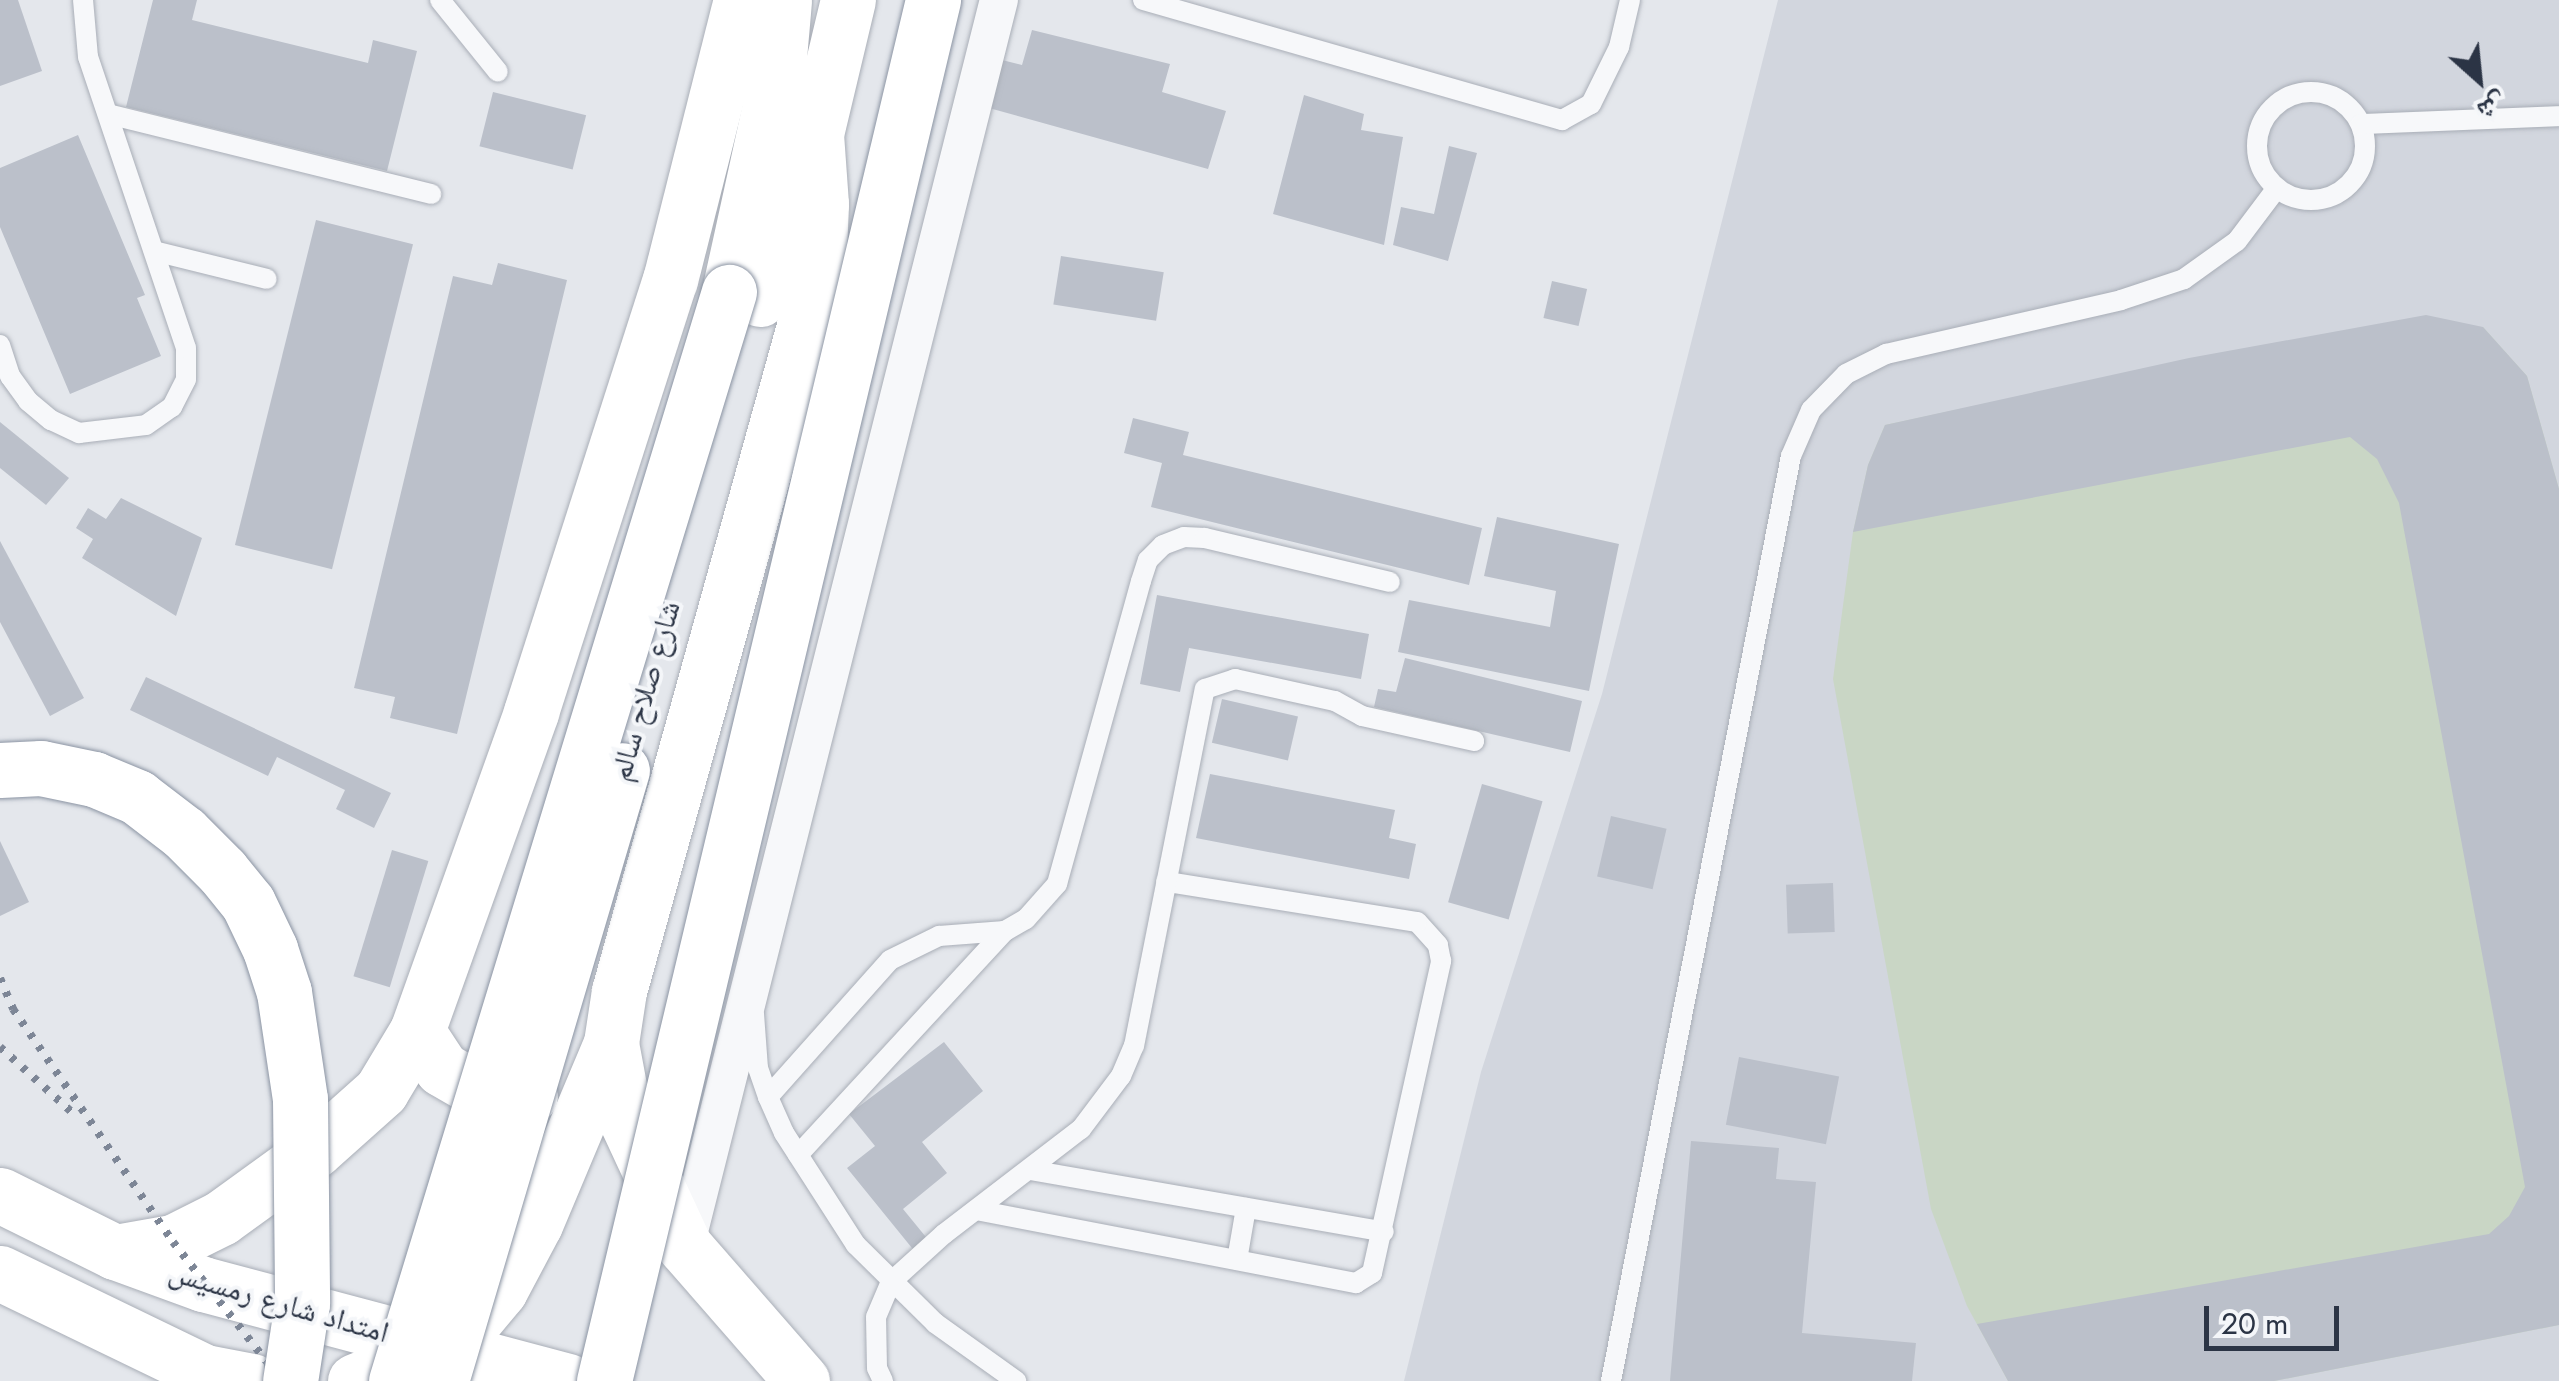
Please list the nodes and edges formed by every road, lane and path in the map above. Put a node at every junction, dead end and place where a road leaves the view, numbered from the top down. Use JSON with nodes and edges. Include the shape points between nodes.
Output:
{"nodes":[{"id":1,"x":84,"y":0,"type":"edge"},
{"id":2,"x":440,"y":0,"type":"edge"},
{"id":3,"x":740,"y":0,"type":"edge"},
{"id":4,"x":784,"y":0,"type":"edge"},
{"id":5,"x":848,"y":0,"type":"edge"},
{"id":6,"x":933,"y":0,"type":"edge"},
{"id":7,"x":999,"y":0,"type":"edge"},
{"id":8,"x":1143,"y":0,"type":"edge"},
{"id":9,"x":1630,"y":0,"type":"edge"},
{"id":10,"x":498,"y":72,"type":"dead end"},
{"id":11,"x":108,"y":114,"type":"junction"},
{"id":12,"x":2559,"y":116,"type":"edge"},
{"id":13,"x":2361,"y":124,"type":"junction"},
{"id":14,"x":816,"y":134,"type":"junction"},
{"id":15,"x":2277,"y":188,"type":"junction"},
{"id":16,"x":431,"y":194,"type":"dead end"},
{"id":17,"x":154,"y":252,"type":"junction"},
{"id":18,"x":267,"y":279,"type":"dead end"},
{"id":19,"x":744,"y":296,"type":"junction"},
{"id":20,"x":0,"y":346,"type":"edge"},
{"id":21,"x":1390,"y":582,"type":"dead end"},
{"id":22,"x":1474,"y":741,"type":"dead end"},
{"id":23,"x":0,"y":770,"type":"edge"},
{"id":24,"x":1166,"y":882,"type":"junction"},
{"id":25,"x":1005,"y":931,"type":"junction"},
{"id":26,"x":751,"y":988,"type":"junction"},
{"id":27,"x":417,"y":1031,"type":"junction"},
{"id":28,"x":611,"y":1043,"type":"junction"},
{"id":29,"x":768,"y":1097,"type":"junction"},
{"id":30,"x":798,"y":1155,"type":"junction"},
{"id":31,"x":1030,"y":1170,"type":"junction"},
{"id":32,"x":0,"y":1195,"type":"edge"},
{"id":33,"x":1246,"y":1208,"type":"junction"},
{"id":34,"x":976,"y":1210,"type":"junction"},
{"id":35,"x":1384,"y":1232,"type":"junction"},
{"id":36,"x":685,"y":1247,"type":"junction"},
{"id":37,"x":115,"y":1252,"type":"junction"},
{"id":38,"x":1237,"y":1260,"type":"junction"},
{"id":39,"x":0,"y":1272,"type":"edge"},
{"id":40,"x":891,"y":1282,"type":"junction"},
{"id":41,"x":440,"y":1364,"type":"edge"},
{"id":42,"x":252,"y":1381,"type":"edge"},
{"id":43,"x":290,"y":1381,"type":"edge"},
{"id":44,"x":354,"y":1381,"type":"edge"},
{"id":45,"x":396,"y":1381,"type":"edge"},
{"id":46,"x":568,"y":1381,"type":"edge"},
{"id":47,"x":604,"y":1381,"type":"edge"},
{"id":48,"x":802,"y":1381,"type":"edge"},
{"id":49,"x":883,"y":1381,"type":"edge"},
{"id":50,"x":1016,"y":1381,"type":"edge"},
{"id":51,"x":1612,"y":1381,"type":"edge"}],
"edges":[{"from":1,"to":11,"type":"lane","via":[[88,57]]},
{"from":2,"to":10,"type":"lane"},
{"from":3,"to":27,"type":"main road","via":[[670,280],[531,712]]},
{"from":4,"to":19,"type":"main road","name":"شارع صلاح سالم"},
{"from":5,"to":14,"type":"main road","name":"شارع صلاح سالم"},
{"from":6,"to":47,"type":"main road","bridge":true},
{"from":7,"to":26,"type":"street"},
{"from":8,"to":9,"type":"lane","via":[[1562,120],[1591,104],[1618,47]]},
{"from":11,"to":16,"type":"lane"},
{"from":11,"to":17,"type":"lane"},
{"from":12,"to":13,"type":"lane"},
{"from":13,"to":15,"type":"lane","via":[[2364,159],[2344,189],[2310,200]]},
{"from":13,"to":15,"type":"lane","via":[[2352,110],[2321,92],[2303,92],[2272,109],[2262,123],[2258,158]]},
{"from":14,"to":19,"type":"main road","name":"شارع صلاح سالم"},
{"from":14,"to":28,"type":"main road","via":[[819,254],[809,308],[619,991]]},
{"from":15,"to":51,"type":"lane","via":[[2237,240],[2184,279],[1886,354],[1846,374],[1811,410],[1791,456]]},
{"from":17,"to":18,"type":"lane"},
{"from":17,"to":20,"type":"lane","via":[[186,348],[186,379],[172,407],[146,426],[79,433],[51,420],[10,376]]},
{"from":19,"to":41,"type":"main road","name":"شارع صلاح سالم","bridge":true},
{"from":19,"to":45,"type":"main road","name":"شارع صلاح سالم","bridge":true},
{"from":21,"to":25,"type":"lane","via":[[1205,538],[1163,545],[1140,581],[1066,862],[1042,903]]},
{"from":22,"to":24,"type":"lane","via":[[1362,716],[1334,700],[1235,679],[1212,683],[1201,698]]},
{"from":23,"to":43,"type":"main road","bridge":true,"via":[[41,768],[136,796],[184,832],[248,903],[284,992],[300,1099],[302,1303]]},
{"from":24,"to":31,"type":"lane","via":[[1134,1046],[1121,1076],[1082,1129]]},
{"from":24,"to":35,"type":"lane","via":[[1417,922],[1438,946],[1441,961]]},
{"from":25,"to":29,"type":"lane","via":[[938,936],[890,960]]},
{"from":25,"to":30,"type":"lane"},
{"from":26,"to":29,"type":"lane","via":[[758,1068]]},
{"from":26,"to":36,"type":"street"},
{"from":27,"to":28,"type":"main road","via":[[455,1077],[482,1092],[528,1097],[570,1081]]},
{"from":27,"to":37,"type":"main road","via":[[380,1091],[316,1150],[221,1218],[173,1242]]},
{"from":28,"to":36,"type":"main road","via":[[625,1118]]},
{"from":28,"to":41,"type":"main road","via":[[536,1224],[500,1290]]},
{"from":29,"to":30,"type":"lane"},
{"from":30,"to":40,"type":"lane","via":[[856,1245]]},
{"from":31,"to":33,"type":"lane"},
{"from":31,"to":34,"type":"lane"},
{"from":32,"to":37,"type":"main road","name":"امتداد شارع رمسيس"},
{"from":33,"to":35,"type":"lane"},
{"from":33,"to":38,"type":"lane"},
{"from":34,"to":38,"type":"lane"},
{"from":34,"to":40,"type":"lane"},
{"from":35,"to":38,"type":"lane","via":[[1372,1273],[1356,1284]]},
{"from":36,"to":48,"type":"main road"},
{"from":37,"to":41,"type":"main road","name":"امتداد شارع رمسيس"},
{"from":39,"to":42,"type":"main road","via":[[205,1372]]},
{"from":40,"to":49,"type":"lane","via":[[876,1317]]},
{"from":40,"to":50,"type":"lane"},
{"from":41,"to":44,"type":"main road"},
{"from":41,"to":46,"type":"main road","name":"امتداد شارع رمسيس"}]}
